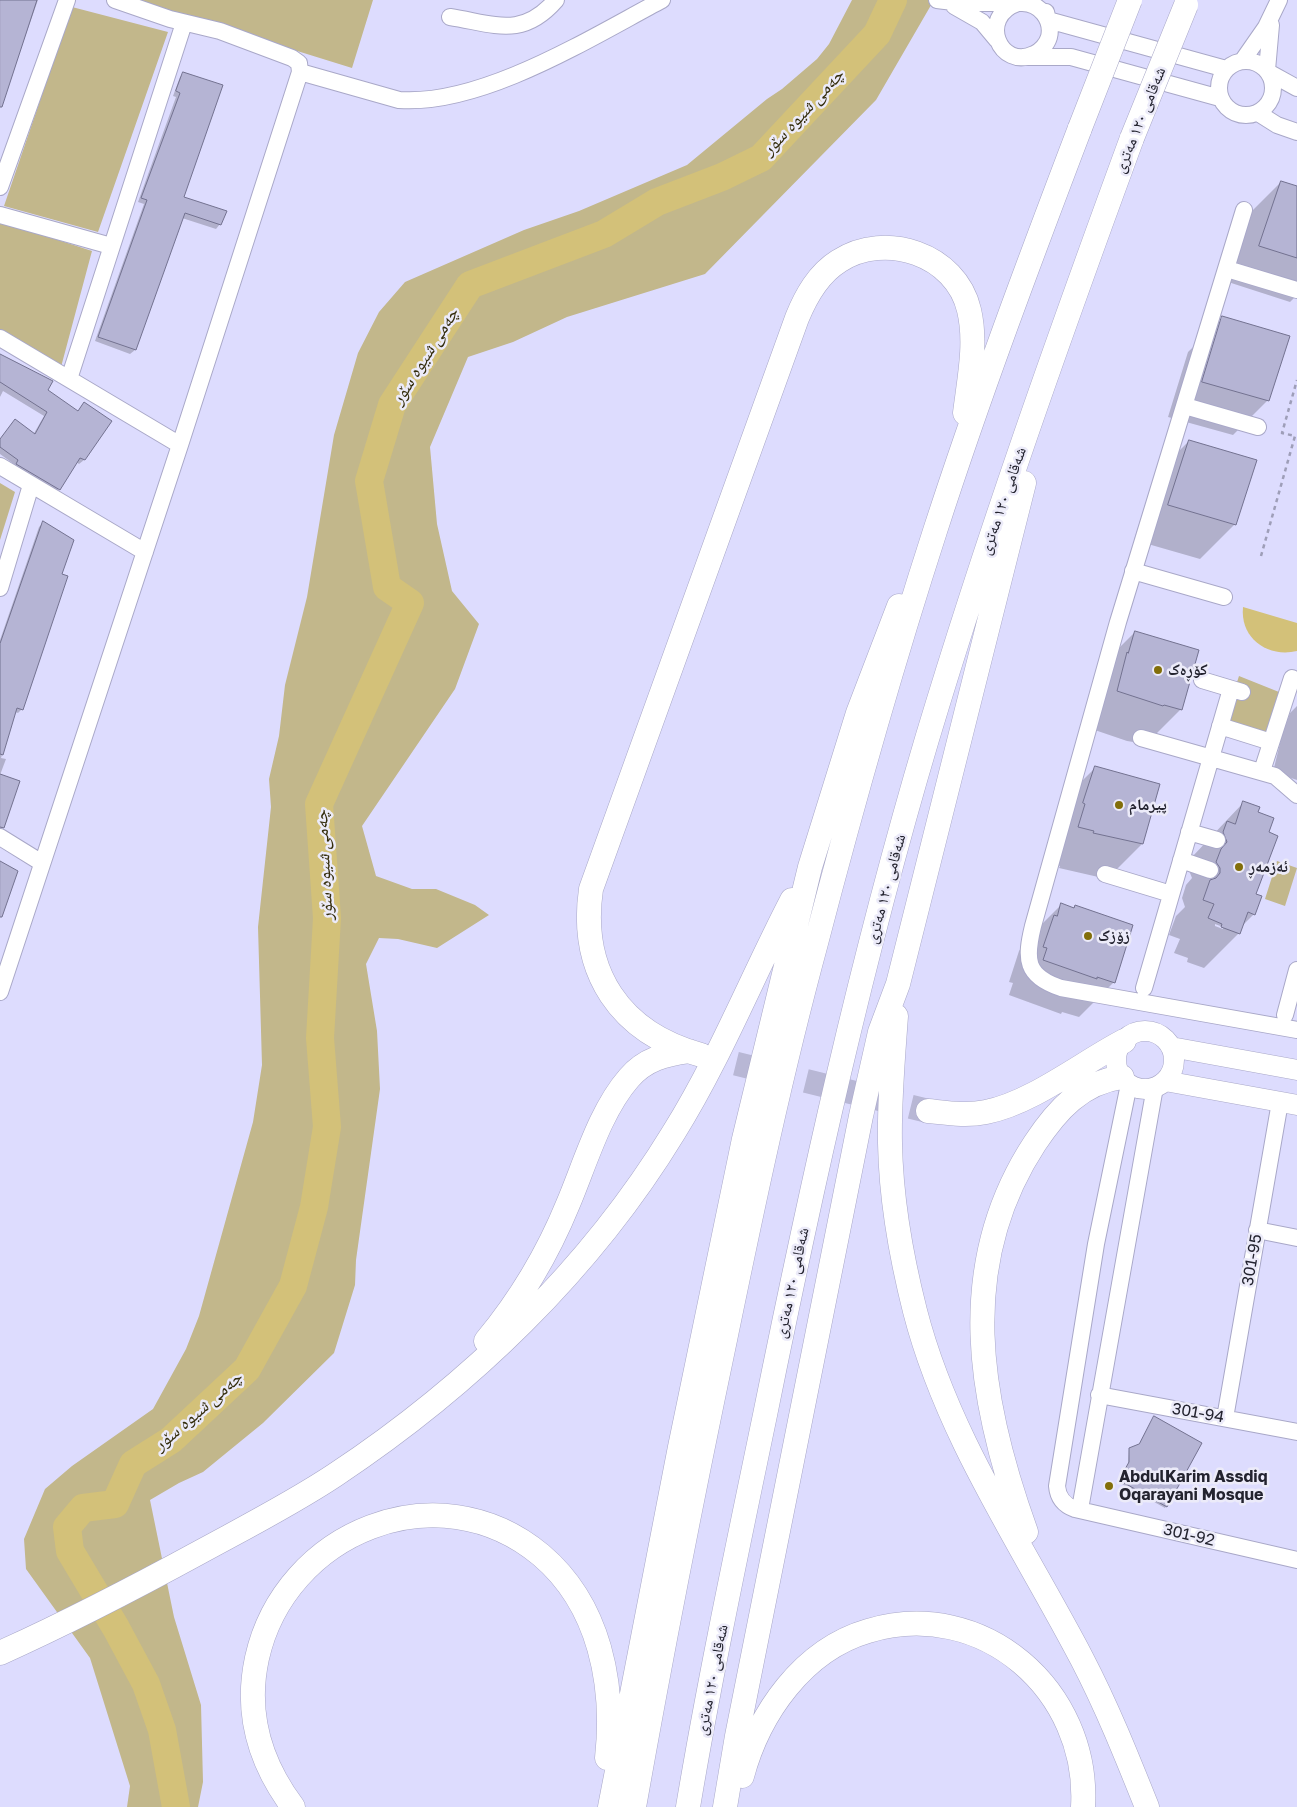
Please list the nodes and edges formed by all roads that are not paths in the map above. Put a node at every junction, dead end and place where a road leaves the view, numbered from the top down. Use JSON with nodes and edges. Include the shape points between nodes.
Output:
{"nodes":[{"id":1,"x":67,"y":0,"type":"edge"},
{"id":2,"x":556,"y":0,"type":"edge"},
{"id":3,"x":662,"y":0,"type":"edge"},
{"id":4,"x":936,"y":0,"type":"edge"},
{"id":5,"x":1044,"y":0,"type":"edge"},
{"id":6,"x":1130,"y":0,"type":"edge"},
{"id":7,"x":1279,"y":0,"type":"edge"},
{"id":8,"x":125,"y":2,"type":"edge"},
{"id":9,"x":1187,"y":2,"type":"edge"},
{"id":10,"x":1013,"y":3,"type":"edge"},
{"id":11,"x":970,"y":8,"type":"junction"},
{"id":12,"x":1273,"y":16,"type":"junction"},
{"id":13,"x":450,"y":17,"type":"dead end"},
{"id":14,"x":1048,"y":20,"type":"junction"},
{"id":15,"x":184,"y":23,"type":"junction"},
{"id":16,"x":998,"y":40,"type":"junction"},
{"id":17,"x":1023,"y":57,"type":"junction"},
{"id":18,"x":1243,"y":60,"type":"junction"},
{"id":19,"x":1226,"y":69,"type":"junction"},
{"id":20,"x":1267,"y":71,"type":"junction"},
{"id":21,"x":300,"y":72,"type":"junction"},
{"id":22,"x":1297,"y":88,"type":"edge"},
{"id":23,"x":1220,"y":98,"type":"junction"},
{"id":24,"x":1258,"y":112,"type":"junction"},
{"id":25,"x":1297,"y":132,"type":"edge"},
{"id":26,"x":0,"y":188,"type":"edge"},
{"id":27,"x":1244,"y":210,"type":"dead end"},
{"id":28,"x":0,"y":215,"type":"edge"},
{"id":29,"x":111,"y":246,"type":"junction"},
{"id":30,"x":1227,"y":269,"type":"junction"},
{"id":31,"x":1297,"y":290,"type":"edge"},
{"id":32,"x":1066,"y":318,"type":"junction"},
{"id":33,"x":0,"y":338,"type":"edge"},
{"id":34,"x":69,"y":379,"type":"junction"},
{"id":35,"x":1185,"y":406,"type":"junction"},
{"id":36,"x":1258,"y":427,"type":"dead end"},
{"id":37,"x":180,"y":445,"type":"junction"},
{"id":38,"x":960,"y":457,"type":"junction"},
{"id":39,"x":0,"y":466,"type":"edge"},
{"id":40,"x":31,"y":485,"type":"junction"},
{"id":41,"x":933,"y":537,"type":"junction"},
{"id":42,"x":145,"y":552,"type":"junction"},
{"id":43,"x":1134,"y":571,"type":"junction"},
{"id":44,"x":0,"y":588,"type":"edge"},
{"id":45,"x":1224,"y":598,"type":"dead end"},
{"id":46,"x":1292,"y":678,"type":"dead end"},
{"id":47,"x":1202,"y":680,"type":"dead end"},
{"id":48,"x":1220,"y":726,"type":"junction"},
{"id":49,"x":1141,"y":738,"type":"dead end"},
{"id":50,"x":1271,"y":742,"type":"junction"},
{"id":51,"x":1211,"y":759,"type":"junction"},
{"id":52,"x":1262,"y":771,"type":"junction"},
{"id":53,"x":1297,"y":794,"type":"edge"},
{"id":54,"x":1189,"y":832,"type":"junction"},
{"id":55,"x":0,"y":837,"type":"edge"},
{"id":56,"x":1217,"y":840,"type":"dead end"},
{"id":57,"x":1181,"y":860,"type":"junction"},
{"id":58,"x":42,"y":863,"type":"junction"},
{"id":59,"x":810,"y":867,"type":"junction"},
{"id":60,"x":1210,"y":870,"type":"dead end"},
{"id":61,"x":1105,"y":874,"type":"dead end"},
{"id":62,"x":1171,"y":894,"type":"junction"},
{"id":63,"x":1297,"y":970,"type":"edge"},
{"id":64,"x":898,"y":984,"type":"junction"},
{"id":65,"x":1144,"y":988,"type":"dead end"},
{"id":66,"x":0,"y":990,"type":"edge"},
{"id":67,"x":1285,"y":1015,"type":"dead end"},
{"id":68,"x":1297,"y":1030,"type":"edge"},
{"id":69,"x":1124,"y":1041,"type":"junction"},
{"id":70,"x":1171,"y":1047,"type":"junction"},
{"id":71,"x":1297,"y":1070,"type":"edge"},
{"id":72,"x":1126,"y":1080,"type":"junction"},
{"id":73,"x":1160,"y":1084,"type":"junction"},
{"id":74,"x":1289,"y":1103,"type":"edge"},
{"id":75,"x":928,"y":1111,"type":"tunnel mouth"},
{"id":76,"x":1257,"y":1230,"type":"junction"},
{"id":77,"x":1297,"y":1238,"type":"edge"},
{"id":78,"x":1099,"y":1395,"type":"junction"},
{"id":79,"x":440,"y":1396,"type":"junction"},
{"id":80,"x":1225,"y":1418,"type":"junction"},
{"id":81,"x":1297,"y":1432,"type":"edge"},
{"id":82,"x":1080,"y":1509,"type":"junction"},
{"id":83,"x":1297,"y":1559,"type":"edge"},
{"id":84,"x":0,"y":1653,"type":"edge"},
{"id":85,"x":1082,"y":1659,"type":"junction"},
{"id":86,"x":293,"y":1807,"type":"edge"},
{"id":87,"x":602,"y":1807,"type":"edge"},
{"id":88,"x":610,"y":1807,"type":"edge"},
{"id":89,"x":634,"y":1807,"type":"edge"},
{"id":90,"x":688,"y":1807,"type":"edge"},
{"id":91,"x":726,"y":1807,"type":"edge"},
{"id":92,"x":734,"y":1807,"type":"edge"},
{"id":93,"x":1083,"y":1807,"type":"edge"},
{"id":94,"x":1147,"y":1807,"type":"edge"}],
"edges":[{"from":1,"to":26,"type":"street"},
{"from":2,"to":13,"type":"street","via":[[542,16],[513,27]]},
{"from":3,"to":21,"type":"street","via":[[545,62],[447,98],[399,100]]},
{"from":4,"to":11,"type":"street"},
{"from":5,"to":14,"type":"street"},
{"from":6,"to":38,"type":"highway","bridge":true,"via":[[1014,301]]},
{"from":7,"to":12,"type":"street"},
{"from":8,"to":15,"type":"street"},
{"from":9,"to":32,"type":"highway","name":"شەقامی ١٢٠ مەتری","bridge":true,"via":[[1132,138]]},
{"from":10,"to":11,"type":"street"},
{"from":10,"to":14,"type":"street","via":[[1032,4]]},
{"from":10,"to":16,"type":"street","via":[[999,17],[995,33]]},
{"from":11,"to":16,"type":"street"},
{"from":12,"to":18,"type":"street"},
{"from":12,"to":20,"type":"street"},
{"from":14,"to":17,"type":"street","via":[[1047,42],[1037,53]]},
{"from":14,"to":19,"type":"street"},
{"from":15,"to":21,"type":"street","via":[[220,31],[296,60]]},
{"from":15,"to":29,"type":"street"},
{"from":16,"to":17,"type":"street","via":[[1008,53]]},
{"from":17,"to":23,"type":"street","via":[[1071,57]]},
{"from":18,"to":19,"type":"street"},
{"from":18,"to":20,"type":"street","via":[[1256,62]]},
{"from":19,"to":23,"type":"street","via":[[1219,82]]},
{"from":20,"to":22,"type":"street"},
{"from":20,"to":24,"type":"street","via":[[1273,85],[1272,93]]},
{"from":21,"to":37,"type":"street"},
{"from":23,"to":24,"type":"street","via":[[1232,111],[1240,114]]},
{"from":24,"to":25,"type":"street"},
{"from":27,"to":30,"type":"street"},
{"from":28,"to":29,"type":"street"},
{"from":29,"to":34,"type":"street"},
{"from":30,"to":31,"type":"street"},
{"from":30,"to":35,"type":"street"},
{"from":32,"to":64,"type":"highway"},
{"from":32,"to":90,"type":"highway","name":"شەقامی ١٢٠ مەتری","via":[[984,556],[926,742],[856,1003],[804,1223]]},
{"from":33,"to":34,"type":"street"},
{"from":34,"to":37,"type":"street"},
{"from":35,"to":36,"type":"street"},
{"from":35,"to":43,"type":"street"},
{"from":37,"to":42,"type":"street"},
{"from":38,"to":41,"type":"highway"},
{"from":38,"to":79,"type":"highway","via":[[972,334],[969,310],[960,289],[936,264],[906,250],[872,248],[840,260],[815,284],[797,318],[592,889],[591,946],[598,969],[613,998],[643,1029],[695,1053],[654,1058],[629,1077],[608,1110],[567,1207],[536,1269],[497,1327]]},
{"from":39,"to":40,"type":"street"},
{"from":40,"to":42,"type":"street"},
{"from":40,"to":44,"type":"street"},
{"from":41,"to":59,"type":"highway","via":[[890,624],[858,713]]},
{"from":41,"to":89,"type":"highway","via":[[835,872],[771,1124],[690,1509]]},
{"from":42,"to":58,"type":"street"},
{"from":43,"to":45,"type":"street"},
{"from":43,"to":68,"type":"street","via":[[1088,722],[1049,867],[1029,945],[1030,967],[1044,982],[1061,988]]},
{"from":46,"to":50,"type":"street"},
{"from":47,"to":48,"type":"street","via":[[1236,690]]},
{"from":48,"to":50,"type":"street"},
{"from":48,"to":51,"type":"street"},
{"from":49,"to":51,"type":"street"},
{"from":50,"to":52,"type":"street"},
{"from":51,"to":52,"type":"street"},
{"from":51,"to":54,"type":"street"},
{"from":52,"to":53,"type":"street","via":[[1276,776]]},
{"from":54,"to":56,"type":"street"},
{"from":54,"to":57,"type":"street"},
{"from":55,"to":58,"type":"street"},
{"from":57,"to":60,"type":"street"},
{"from":57,"to":62,"type":"street"},
{"from":58,"to":66,"type":"street"},
{"from":59,"to":79,"type":"highway","via":[[717,1054],[674,1132],[625,1206],[569,1274],[507,1338]]},
{"from":59,"to":88,"type":"highway","via":[[738,1168]]},
{"from":61,"to":62,"type":"street"},
{"from":62,"to":65,"type":"street"},
{"from":63,"to":67,"type":"street"},
{"from":64,"to":85,"type":"highway","via":[[890,1144],[896,1216],[916,1313],[934,1370],[956,1422],[985,1482]]},
{"from":64,"to":91,"type":"highway","via":[[880,1032],[861,1116],[737,1736]]},
{"from":69,"to":70,"type":"main road","via":[[1144,1031],[1160,1035]]},
{"from":69,"to":72,"type":"main road","via":[[1117,1056],[1118,1070]]},
{"from":69,"to":75,"type":"highway","via":[[1028,1096],[1000,1108],[971,1114]]},
{"from":70,"to":71,"type":"main road"},
{"from":70,"to":73,"type":"main road","via":[[1174,1065]]},
{"from":72,"to":73,"type":"main road","via":[[1141,1088]]},
{"from":72,"to":82,"type":"street","name":"301-92","via":[[1057,1486],[1057,1494],[1065,1504]]},
{"from":72,"to":85,"type":"highway","via":[[1092,1086],[1072,1098],[1028,1153],[1000,1212],[987,1259],[982,1296],[985,1384],[1002,1458],[1030,1542]]},
{"from":73,"to":74,"type":"main road"},
{"from":73,"to":78,"type":"street"},
{"from":74,"to":76,"type":"street","name":"301-95"},
{"from":76,"to":77,"type":"street"},
{"from":76,"to":80,"type":"street","name":"301-95"},
{"from":78,"to":80,"type":"street","name":"301-94"},
{"from":78,"to":82,"type":"street"},
{"from":79,"to":84,"type":"highway","via":[[333,1477],[72,1620]]},
{"from":80,"to":81,"type":"street","name":"301-94"},
{"from":82,"to":83,"type":"street","name":"301-92"},
{"from":85,"to":94,"type":"highway","via":[[1108,1711]]},
{"from":86,"to":87,"type":"highway","via":[[270,1773],[261,1752],[254,1713],[254,1671],[264,1632],[295,1579],[318,1557],[340,1541],[380,1524],[422,1516],[470,1520],[496,1528],[527,1546],[557,1572],[589,1620],[604,1660],[610,1700]]},
{"from":92,"to":93,"type":"highway","via":[[756,1737],[789,1684],[829,1650],[869,1630],[915,1624],[961,1631],[982,1639],[1022,1661],[1040,1679],[1056,1698],[1077,1744],[1082,1768]]}]}
